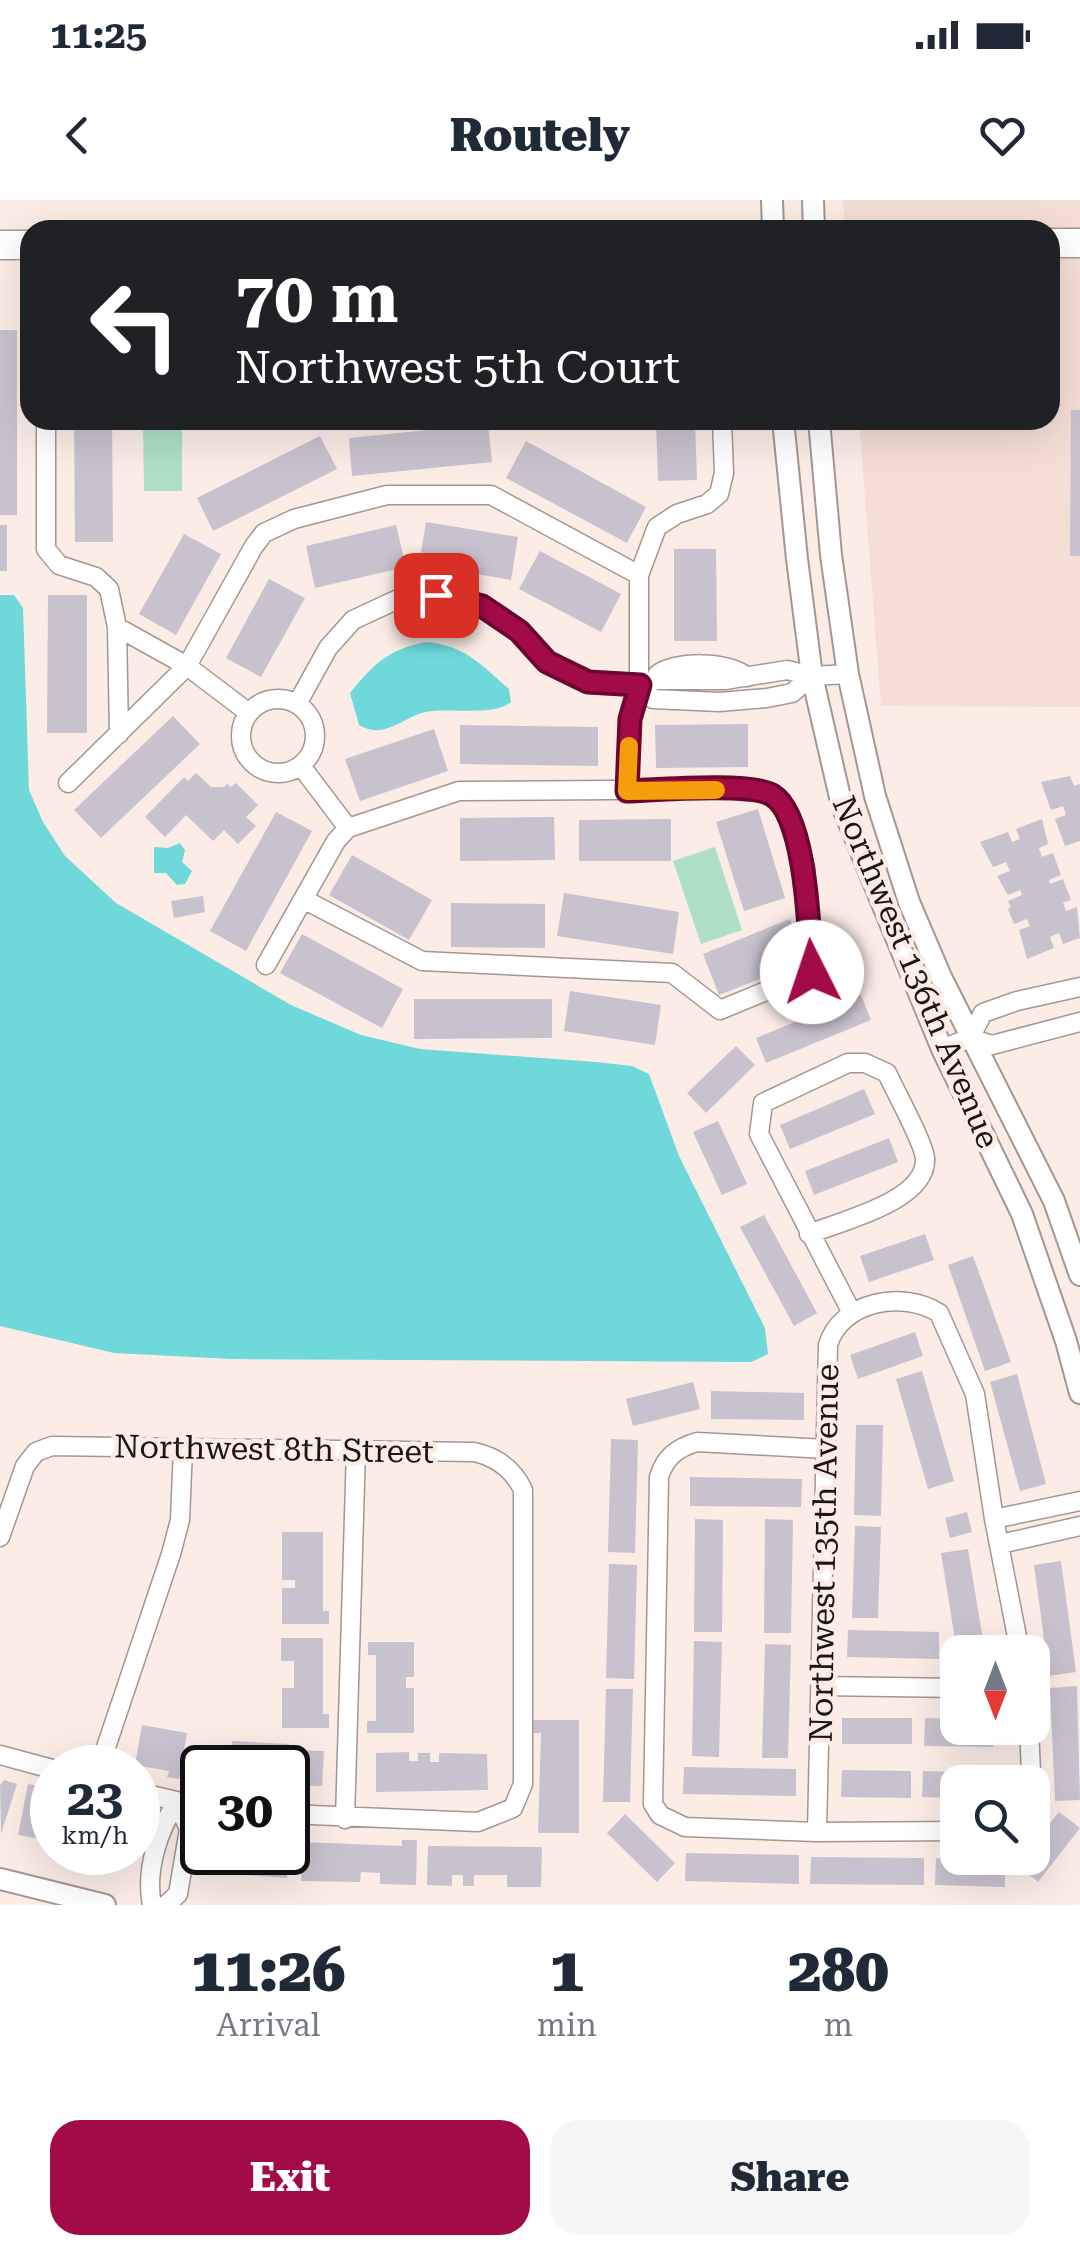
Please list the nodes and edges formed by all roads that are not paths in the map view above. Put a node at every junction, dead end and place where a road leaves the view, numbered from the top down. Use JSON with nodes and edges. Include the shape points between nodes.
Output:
{"nodes":[{"id":1,"x":46,"y":430,"type":"edge"},
{"id":2,"x":722,"y":430,"type":"edge"},
{"id":3,"x":785,"y":430,"type":"edge"},
{"id":4,"x":821,"y":430,"type":"edge"},
{"id":5,"x":640,"y":575,"type":"junction"},
{"id":6,"x":117,"y":627,"type":"junction"},
{"id":7,"x":187,"y":666,"type":"junction"},
{"id":8,"x":848,"y":674,"type":"junction"},
{"id":9,"x":812,"y":676,"type":"junction"},
{"id":10,"x":747,"y":677,"type":"junction"},
{"id":11,"x":691,"y":681,"type":"junction"},
{"id":12,"x":648,"y":682,"type":"junction"},
{"id":13,"x":692,"y":702,"type":"junction"},
{"id":14,"x":297,"y":704,"type":"junction"},
{"id":15,"x":248,"y":713,"type":"junction"},
{"id":16,"x":119,"y":734,"type":"junction"},
{"id":17,"x":300,"y":766,"type":"junction"},
{"id":18,"x":68,"y":783,"type":"dead end"},
{"id":19,"x":627,"y":791,"type":"junction"},
{"id":20,"x":348,"y":828,"type":"junction"},
{"id":21,"x":305,"y":900,"type":"junction"},
{"id":22,"x":266,"y":965,"type":"dead end"},
{"id":23,"x":1080,"y":987,"type":"edge"},
{"id":24,"x":1080,"y":1022,"type":"edge"},
{"id":25,"x":970,"y":1038,"type":"junction"},
{"id":26,"x":942,"y":1049,"type":"junction"},
{"id":27,"x":809,"y":1234,"type":"junction"},
{"id":28,"x":1080,"y":1275,"type":"edge"},
{"id":29,"x":852,"y":1313,"type":"junction"},
{"id":30,"x":1080,"y":1393,"type":"edge"},
{"id":31,"x":184,"y":1448,"type":"junction"},
{"id":32,"x":826,"y":1448,"type":"junction"},
{"id":33,"x":356,"y":1449,"type":"junction"},
{"id":34,"x":1080,"y":1500,"type":"edge"},
{"id":35,"x":994,"y":1519,"type":"junction"},
{"id":36,"x":1080,"y":1526,"type":"edge"},
{"id":37,"x":0,"y":1536,"type":"edge"},
{"id":38,"x":1000,"y":1544,"type":"junction"},
{"id":39,"x":1017,"y":1635,"type":"edge"},
{"id":40,"x":821,"y":1686,"type":"junction"},
{"id":41,"x":940,"y":1688,"type":"edge"},
{"id":42,"x":106,"y":1745,"type":"edge"},
{"id":43,"x":0,"y":1754,"type":"edge"},
{"id":44,"x":30,"y":1763,"type":"edge"},
{"id":45,"x":160,"y":1798,"type":"edge"},
{"id":46,"x":177,"y":1802,"type":"junction"},
{"id":47,"x":180,"y":1803,"type":"edge"},
{"id":48,"x":310,"y":1816,"type":"edge"},
{"id":49,"x":345,"y":1819,"type":"junction"},
{"id":50,"x":940,"y":1831,"type":"edge"},
{"id":51,"x":818,"y":1832,"type":"junction"},
{"id":52,"x":0,"y":1879,"type":"edge"},
{"id":53,"x":105,"y":1905,"type":"edge"},
{"id":54,"x":152,"y":1905,"type":"edge"},
{"id":55,"x":166,"y":1905,"type":"edge"}],
"edges":[{"from":1,"to":6,"type":"street","via":[[46,549],[59,565],[96,577],[109,589]]},
{"from":2,"to":5,"type":"street","via":[[719,494],[658,527]]},
{"from":3,"to":9,"type":"street","name":"Northwest 136th Avenue"},
{"from":4,"to":8,"type":"street","name":"Northwest 136th Avenue"},
{"from":5,"to":7,"type":"street","via":[[491,495],[387,495],[294,519],[264,534]]},
{"from":5,"to":12,"type":"street"},
{"from":6,"to":7,"type":"street"},
{"from":6,"to":16,"type":"street"},
{"from":7,"to":15,"type":"street"},
{"from":7,"to":16,"type":"street"},
{"from":8,"to":9,"type":"street"},
{"from":8,"to":25,"type":"street","name":"Northwest 136th Avenue","via":[[875,796],[909,902]]},
{"from":9,"to":10,"type":"street","via":[[787,670]]},
{"from":9,"to":13,"type":"street","via":[[792,693]]},
{"from":9,"to":26,"type":"street","name":"Northwest 136th Avenue","via":[[842,806]]},
{"from":10,"to":11,"type":"street"},
{"from":10,"to":12,"type":"street","via":[[739,669],[709,665],[665,668]]},
{"from":11,"to":12,"type":"street"},
{"from":11,"to":13,"type":"street"},
{"from":12,"to":13,"type":"street","via":[[652,699]]},
{"from":12,"to":14,"type":"street","via":[[588,682],[547,662],[519,631],[482,606],[436,595],[396,600],[353,620],[328,648]]},
{"from":12,"to":19,"type":"street","via":[[630,719]]},
{"from":14,"to":15,"type":"street","via":[[266,700]]},
{"from":14,"to":17,"type":"street","via":[[316,734]]},
{"from":15,"to":17,"type":"street","via":[[242,747],[256,766],[278,774]]},
{"from":16,"to":18,"type":"street"},
{"from":17,"to":20,"type":"street"},
{"from":19,"to":20,"type":"street","via":[[458,791]]},
{"from":19,"to":21,"type":"street","via":[[749,789],[782,803],[805,867],[812,972],[720,1010],[672,974],[422,961]]},
{"from":20,"to":21,"type":"street"},
{"from":21,"to":22,"type":"street"},
{"from":23,"to":25,"type":"street","via":[[983,1013]]},
{"from":24,"to":25,"type":"street","via":[[992,1045]]},
{"from":25,"to":26,"type":"street"},
{"from":25,"to":28,"type":"street","name":"Northwest 136th Avenue","via":[[1054,1201]]},
{"from":26,"to":30,"type":"street","name":"Northwest 136th Avenue","via":[[1022,1214]]},
{"from":27,"to":27,"type":"street","via":[[906,1195],[920,1180],[925,1157],[887,1072],[865,1063],[848,1063],[762,1103],[759,1134]]},
{"from":27,"to":29,"type":"street"},
{"from":29,"to":32,"type":"street","name":"Northwest 135th Avenue","via":[[839,1321],[828,1345]]},
{"from":29,"to":35,"type":"street","via":[[897,1300],[939,1313],[975,1394]]},
{"from":31,"to":33,"type":"street","name":"Northwest 8th Street"},
{"from":31,"to":37,"type":"street","name":"Northwest 8th Street","via":[[52,1446],[36,1452]]},
{"from":31,"to":42,"type":"street","via":[[172,1554]]},
{"from":32,"to":40,"type":"street","name":"Northwest 135th Avenue"},
{"from":32,"to":51,"type":"street","via":[[697,1442],[663,1464],[651,1791],[660,1815],[685,1827]]},
{"from":33,"to":49,"type":"street"},
{"from":33,"to":49,"type":"street","name":"Northwest 8th Street","via":[[488,1455],[509,1468],[523,1490],[523,1784],[514,1808],[478,1822]]},
{"from":34,"to":35,"type":"street"},
{"from":35,"to":38,"type":"street"},
{"from":36,"to":38,"type":"street"},
{"from":38,"to":39,"type":"street"},
{"from":40,"to":41,"type":"street"},
{"from":40,"to":51,"type":"street","name":"Northwest 135th Avenue"},
{"from":43,"to":44,"type":"street"},
{"from":45,"to":46,"type":"street"},
{"from":46,"to":47,"type":"street"},
{"from":46,"to":54,"type":"street","via":[[162,1825]]},
{"from":46,"to":55,"type":"street","via":[[189,1829],[178,1894]]},
{"from":48,"to":49,"type":"street"},
{"from":50,"to":51,"type":"street"},
{"from":52,"to":53,"type":"street"}]}
